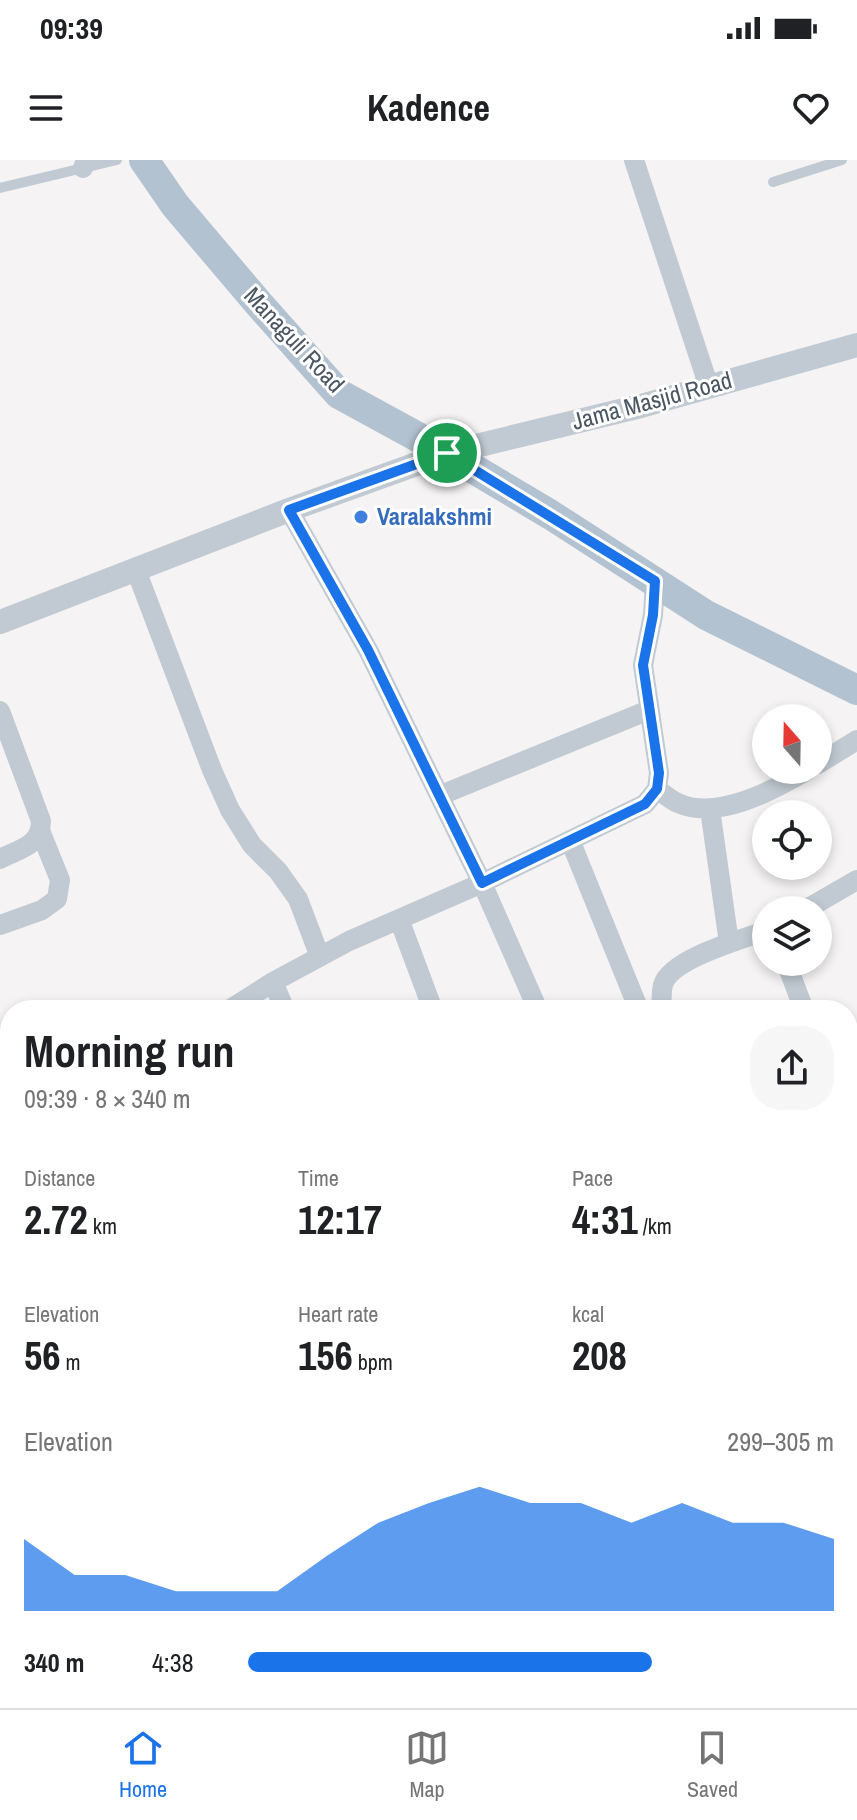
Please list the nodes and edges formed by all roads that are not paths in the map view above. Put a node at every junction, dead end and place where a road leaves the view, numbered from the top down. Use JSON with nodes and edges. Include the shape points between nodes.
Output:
{"nodes":[{"id":1,"x":117,"y":160,"type":"edge"},
{"id":2,"x":144,"y":160,"type":"edge"},
{"id":3,"x":634,"y":160,"type":"edge"},
{"id":4,"x":842,"y":160,"type":"edge"},
{"id":5,"x":85,"y":164,"type":"edge"},
{"id":6,"x":773,"y":182,"type":"dead end"},
{"id":7,"x":0,"y":188,"type":"edge"},
{"id":8,"x":857,"y":345,"type":"edge"},
{"id":9,"x":709,"y":387,"type":"junction"},
{"id":10,"x":447,"y":453,"type":"junction"},
{"id":11,"x":289,"y":510,"type":"junction"},
{"id":12,"x":136,"y":570,"type":"junction"},
{"id":13,"x":655,"y":581,"type":"junction"},
{"id":14,"x":0,"y":622,"type":"edge"},
{"id":15,"x":857,"y":690,"type":"edge"},
{"id":16,"x":649,"y":710,"type":"junction"},
{"id":17,"x":0,"y":711,"type":"edge"},
{"id":18,"x":857,"y":740,"type":"edge"},
{"id":19,"x":832,"y":755,"type":"edge"},
{"id":20,"x":779,"y":784,"type":"edge"},
{"id":21,"x":657,"y":789,"type":"junction"},
{"id":22,"x":441,"y":795,"type":"junction"},
{"id":23,"x":710,"y":809,"type":"junction"},
{"id":24,"x":41,"y":833,"type":"junction"},
{"id":25,"x":570,"y":840,"type":"junction"},
{"id":26,"x":0,"y":859,"type":"edge"},
{"id":27,"x":857,"y":880,"type":"edge"},
{"id":28,"x":482,"y":883,"type":"junction"},
{"id":29,"x":829,"y":896,"type":"edge"},
{"id":30,"x":399,"y":919,"type":"junction"},
{"id":31,"x":0,"y":925,"type":"edge"},
{"id":32,"x":752,"y":936,"type":"edge"},
{"id":33,"x":729,"y":943,"type":"junction"},
{"id":34,"x":320,"y":957,"type":"junction"},
{"id":35,"x":791,"y":976,"type":"edge"},
{"id":36,"x":273,"y":982,"type":"junction"},
{"id":37,"x":245,"y":1000,"type":"edge"},
{"id":38,"x":281,"y":1000,"type":"edge"},
{"id":39,"x":429,"y":1000,"type":"edge"},
{"id":40,"x":534,"y":1000,"type":"edge"},
{"id":41,"x":635,"y":1000,"type":"edge"},
{"id":42,"x":662,"y":1000,"type":"edge"},
{"id":43,"x":800,"y":1000,"type":"edge"}],
"edges":[{"from":1,"to":5,"type":"lane"},
{"from":2,"to":10,"type":"main road","name":"Managuli Road","via":[[175,205],[339,394]]},
{"from":3,"to":9,"type":"street"},
{"from":4,"to":6,"type":"lane"},
{"from":5,"to":7,"type":"lane"},
{"from":8,"to":9,"type":"street","name":"Jama Masjid Road"},
{"from":9,"to":10,"type":"street","name":"Jama Masjid Road"},
{"from":10,"to":11,"type":"street","name":"Jama Masjid Road"},
{"from":10,"to":13,"type":"main road","name":"Managuli Road"},
{"from":11,"to":12,"type":"street","name":"Jama Masjid Road"},
{"from":11,"to":22,"type":"street"},
{"from":12,"to":14,"type":"street","name":"Jama Masjid Road"},
{"from":12,"to":34,"type":"street","via":[[230,810],[298,899]]},
{"from":13,"to":15,"type":"main road","name":"Managuli Road","via":[[706,615]]},
{"from":13,"to":16,"type":"street","via":[[643,665]]},
{"from":16,"to":21,"type":"street"},
{"from":16,"to":22,"type":"street"},
{"from":17,"to":24,"type":"street"},
{"from":18,"to":19,"type":"street"},
{"from":20,"to":23,"type":"street","via":[[735,805]]},
{"from":21,"to":23,"type":"street","via":[[679,804]]},
{"from":21,"to":25,"type":"street","via":[[645,804]]},
{"from":22,"to":28,"type":"street"},
{"from":23,"to":33,"type":"street"},
{"from":24,"to":26,"type":"street"},
{"from":24,"to":31,"type":"street","via":[[60,880],[57,899]]},
{"from":25,"to":28,"type":"street"},
{"from":25,"to":41,"type":"street"},
{"from":27,"to":29,"type":"street"},
{"from":28,"to":30,"type":"street"},
{"from":28,"to":40,"type":"street"},
{"from":30,"to":34,"type":"street"},
{"from":30,"to":39,"type":"street"},
{"from":32,"to":33,"type":"street"},
{"from":33,"to":42,"type":"street","via":[[671,970]]},
{"from":34,"to":36,"type":"street"},
{"from":35,"to":43,"type":"street"},
{"from":36,"to":37,"type":"street"},
{"from":36,"to":38,"type":"street"}]}
